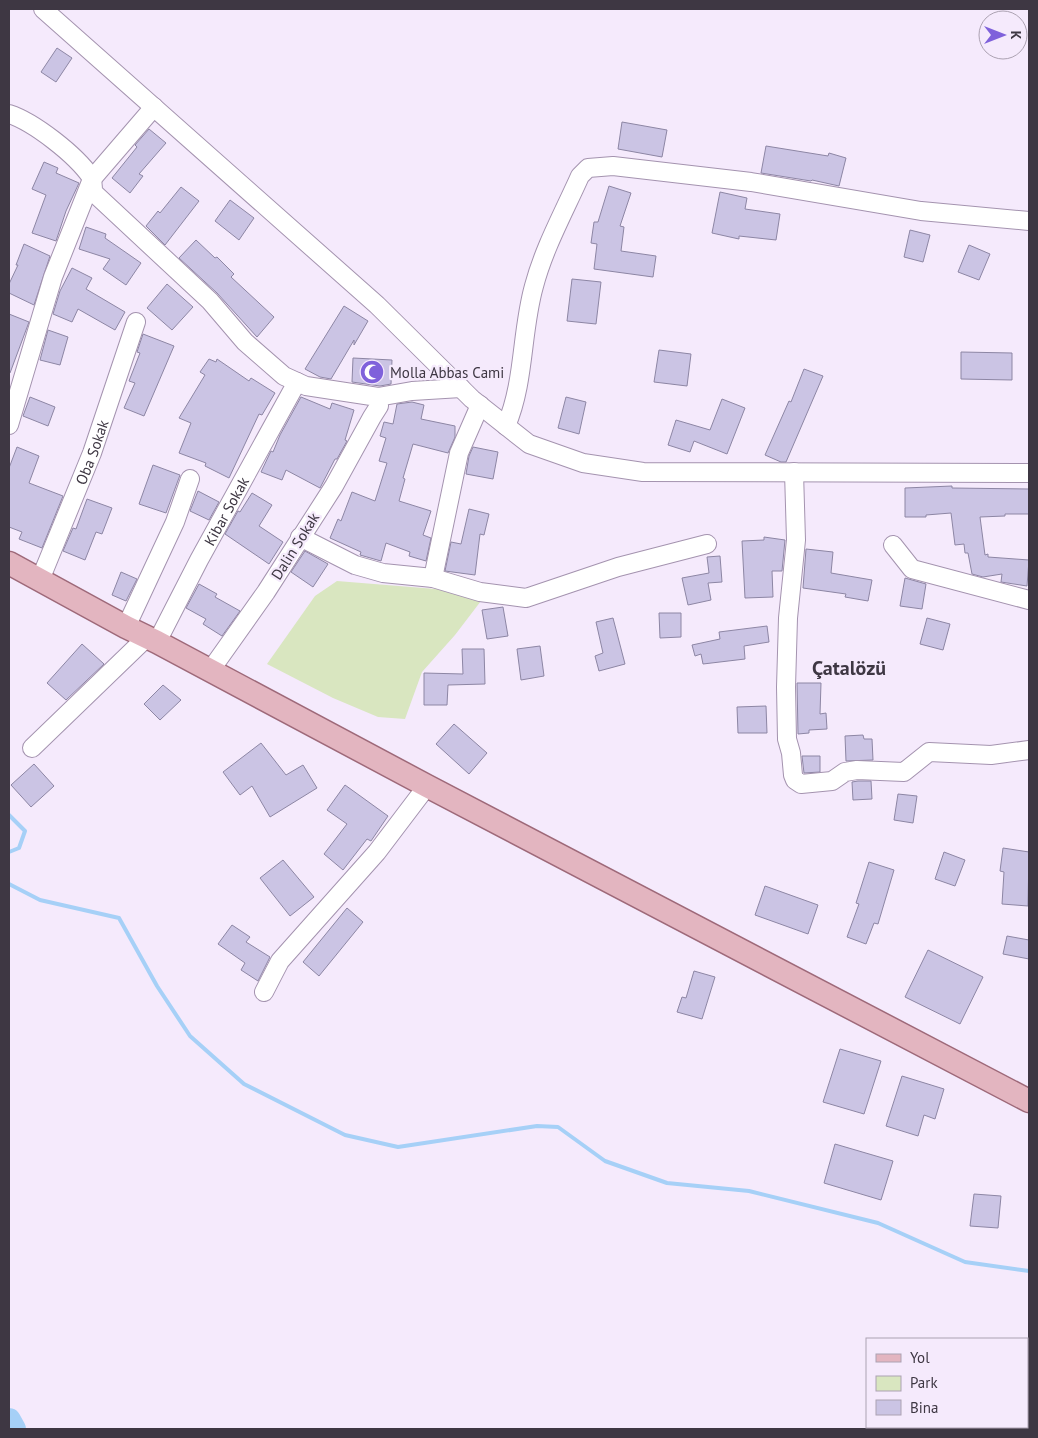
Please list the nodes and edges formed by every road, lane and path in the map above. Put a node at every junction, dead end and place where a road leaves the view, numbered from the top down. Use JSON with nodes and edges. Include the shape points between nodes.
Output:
{"nodes":[{"id":1,"x":43,"y":9,"type":"edge"},
{"id":2,"x":154,"y":108,"type":"junction"},
{"id":3,"x":9,"y":114,"type":"edge"},
{"id":4,"x":92,"y":179,"type":"junction"},
{"id":5,"x":1029,"y":222,"type":"edge"},
{"id":6,"x":136,"y":322,"type":"dead end"},
{"id":7,"x":297,"y":382,"type":"junction"},
{"id":8,"x":461,"y":388,"type":"junction"},
{"id":9,"x":378,"y":397,"type":"junction"},
{"id":10,"x":480,"y":405,"type":"junction"},
{"id":11,"x":9,"y":424,"type":"edge"},
{"id":12,"x":506,"y":426,"type":"junction"},
{"id":13,"x":794,"y":472,"type":"junction"},
{"id":14,"x":1029,"y":472,"type":"edge"},
{"id":15,"x":190,"y":479,"type":"dead end"},
{"id":16,"x":300,"y":537,"type":"junction"},
{"id":17,"x":707,"y":544,"type":"dead end"},
{"id":18,"x":894,"y":546,"type":"dead end"},
{"id":19,"x":9,"y":563,"type":"edge"},
{"id":20,"x":433,"y":578,"type":"junction"},
{"id":21,"x":40,"y":580,"type":"junction"},
{"id":22,"x":1029,"y":600,"type":"edge"},
{"id":23,"x":126,"y":627,"type":"junction"},
{"id":24,"x":152,"y":639,"type":"junction"},
{"id":25,"x":210,"y":671,"type":"junction"},
{"id":26,"x":32,"y":748,"type":"dead end"},
{"id":27,"x":1029,"y":750,"type":"edge"},
{"id":28,"x":427,"y":786,"type":"junction"},
{"id":29,"x":264,"y":992,"type":"dead end"},
{"id":30,"x":1029,"y":1101,"type":"edge"}],
"edges":[{"from":1,"to":2,"type":"street"},
{"from":2,"to":4,"type":"street"},
{"from":2,"to":8,"type":"street","via":[[378,305]]},
{"from":3,"to":4,"type":"street","via":[[46,135],[77,160]]},
{"from":4,"to":7,"type":"street","via":[[94,192],[210,301],[245,342],[284,376]]},
{"from":4,"to":11,"type":"street","via":[[54,277]]},
{"from":5,"to":12,"type":"street","via":[[921,212],[751,182],[614,166],[588,168],[580,176],[552,236],[534,286],[519,380]]},
{"from":6,"to":21,"type":"street","name":"Oba Sokak","via":[[92,453]]},
{"from":7,"to":9,"type":"street"},
{"from":7,"to":24,"type":"street","name":"Kibar Sokak"},
{"from":8,"to":9,"type":"street"},
{"from":8,"to":10,"type":"street"},
{"from":9,"to":16,"type":"street","name":"Dalin Sokak","via":[[380,406]]},
{"from":10,"to":12,"type":"street"},
{"from":10,"to":20,"type":"street","via":[[459,453]]},
{"from":12,"to":13,"type":"street","via":[[529,444],[583,463],[643,472]]},
{"from":13,"to":14,"type":"street"},
{"from":13,"to":27,"type":"street","via":[[796,540],[788,618],[786,686],[787,739],[795,780],[801,784],[832,781],[844,772],[857,770],[904,772],[929,752],[991,755]]},
{"from":15,"to":23,"type":"street","via":[[175,522]]},
{"from":16,"to":20,"type":"street","via":[[355,565],[383,573]]},
{"from":16,"to":25,"type":"street","name":"Dalin Sokak"},
{"from":17,"to":20,"type":"street","via":[[618,567],[526,598],[480,592]]},
{"from":18,"to":22,"type":"street","via":[[912,569]]},
{"from":19,"to":21,"type":"main road"},
{"from":21,"to":23,"type":"main road"},
{"from":23,"to":24,"type":"main road"},
{"from":24,"to":25,"type":"main road"},
{"from":24,"to":26,"type":"street","name":"Kibar Sokak"},
{"from":25,"to":28,"type":"main road"},
{"from":28,"to":29,"type":"street","via":[[377,852],[280,962]]},
{"from":28,"to":30,"type":"main road"}]}
